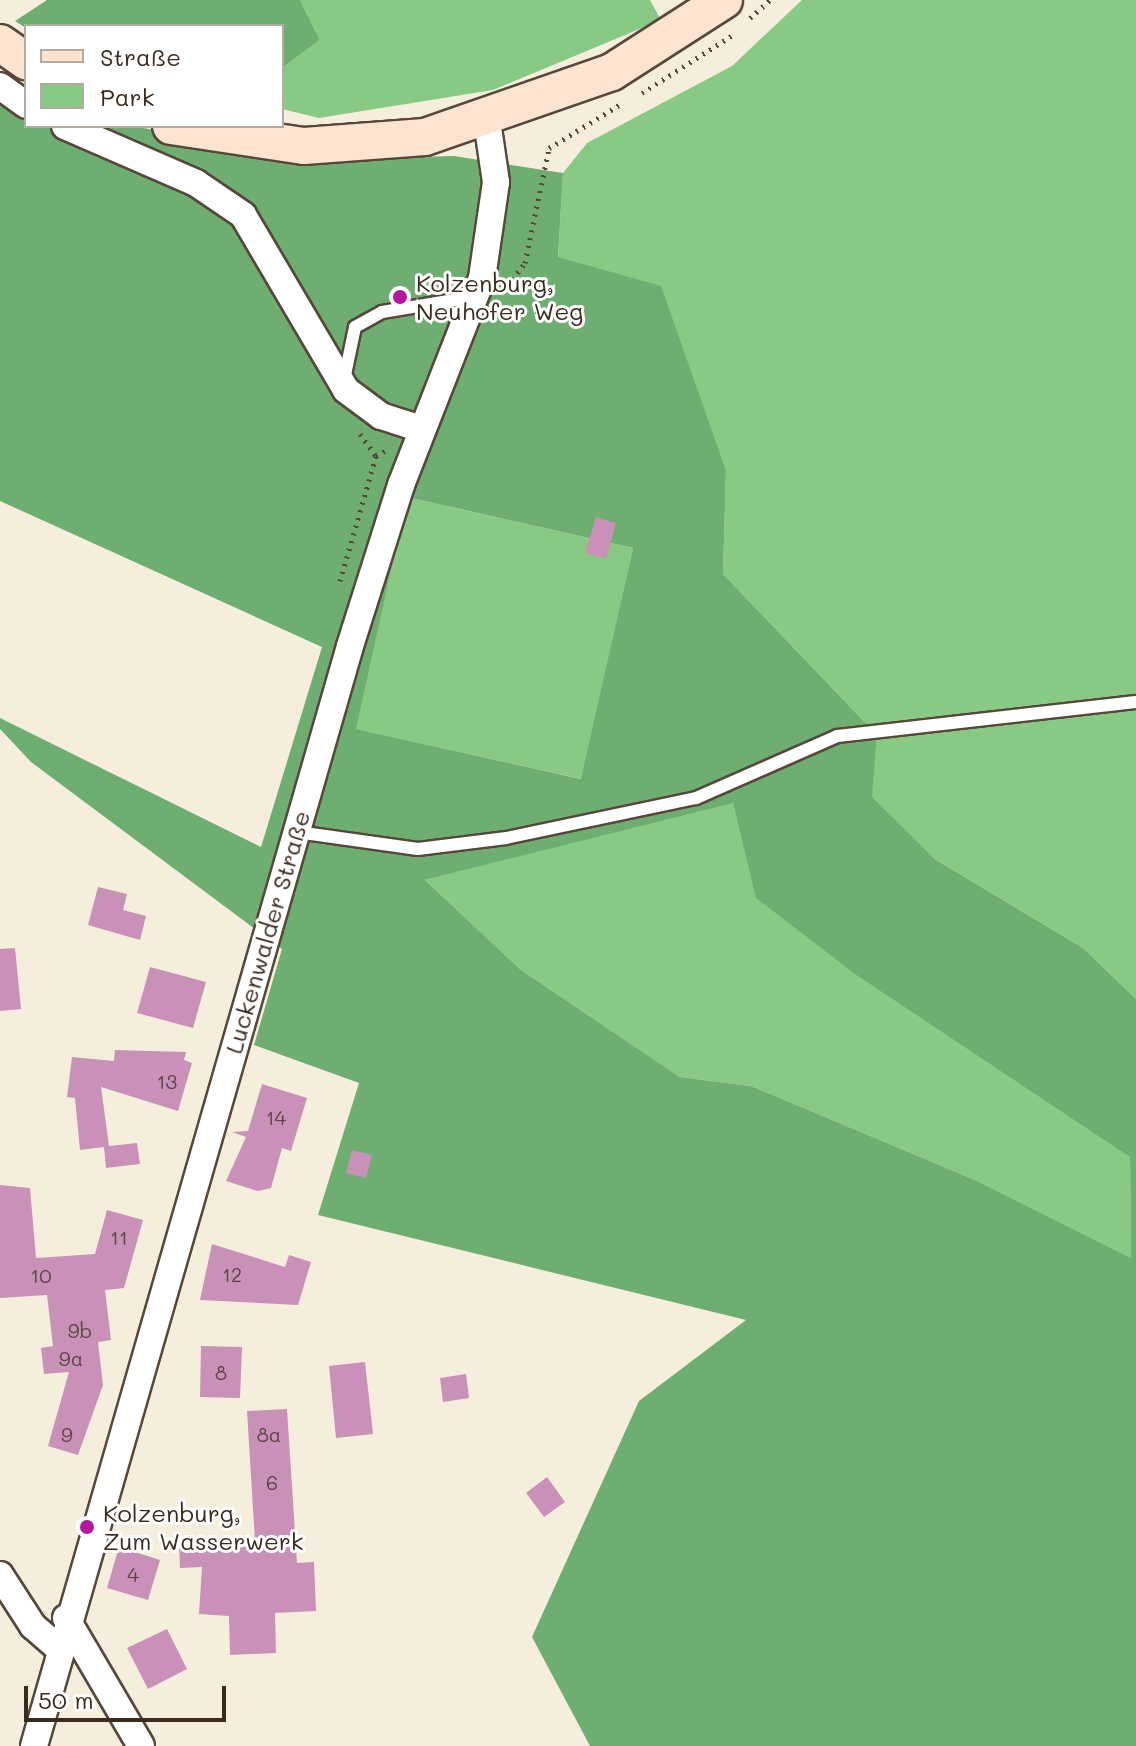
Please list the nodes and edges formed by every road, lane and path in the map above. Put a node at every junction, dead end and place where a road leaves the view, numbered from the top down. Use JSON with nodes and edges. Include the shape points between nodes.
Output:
{"nodes":[{"id":1,"x":724,"y":0,"type":"edge"},
{"id":2,"x":770,"y":0,"type":"edge"},
{"id":3,"x":0,"y":43,"type":"edge"},
{"id":4,"x":24,"y":60,"type":"edge"},
{"id":5,"x":0,"y":86,"type":"edge"},
{"id":6,"x":24,"y":104,"type":"edge"},
{"id":7,"x":487,"y":121,"type":"junction"},
{"id":8,"x":70,"y":128,"type":"edge"},
{"id":9,"x":184,"y":128,"type":"edge"},
{"id":10,"x":476,"y":297,"type":"junction"},
{"id":11,"x":346,"y":390,"type":"junction"},
{"id":12,"x":349,"y":419,"type":"dead end"},
{"id":13,"x":421,"y":429,"type":"junction"},
{"id":14,"x":376,"y":456,"type":"dead end"},
{"id":15,"x":1136,"y":702,"type":"edge"},
{"id":16,"x":297,"y":832,"type":"junction"},
{"id":17,"x":0,"y":1575,"type":"edge"},
{"id":18,"x":66,"y":1618,"type":"junction"},
{"id":19,"x":58,"y":1648,"type":"junction"},
{"id":20,"x":34,"y":1746,"type":"edge"},
{"id":21,"x":141,"y":1746,"type":"edge"}],
"edges":[{"from":1,"to":7,"type":"main road","via":[[612,72]]},
{"from":2,"to":10,"type":"path","via":[[715,50],[549,148],[525,263],[504,292]]},
{"from":3,"to":4,"type":"main road"},
{"from":5,"to":6,"type":"street"},
{"from":7,"to":9,"type":"main road","via":[[425,137],[304,146]]},
{"from":7,"to":10,"type":"street","name":"Luckenwalder Straße","via":[[496,182]]},
{"from":8,"to":11,"type":"street","via":[[196,183],[243,215]]},
{"from":10,"to":11,"type":"lane","via":[[432,300],[355,327],[343,363]]},
{"from":10,"to":13,"type":"street","name":"Luckenwalder Straße"},
{"from":11,"to":13,"type":"street","via":[[381,416]]},
{"from":12,"to":14,"type":"path"},
{"from":13,"to":16,"type":"street","name":"Luckenwalder Straße"},
{"from":15,"to":16,"type":"lane","via":[[837,736],[696,798],[506,838],[418,849]]},
{"from":16,"to":18,"type":"street","name":"Luckenwalder Straße"},
{"from":17,"to":19,"type":"street","via":[[33,1626]]},
{"from":18,"to":19,"type":"street","name":"Luckenwalder Straße"},
{"from":18,"to":21,"type":"street"},
{"from":19,"to":20,"type":"street","name":"Luckenwalder Straße"}]}
